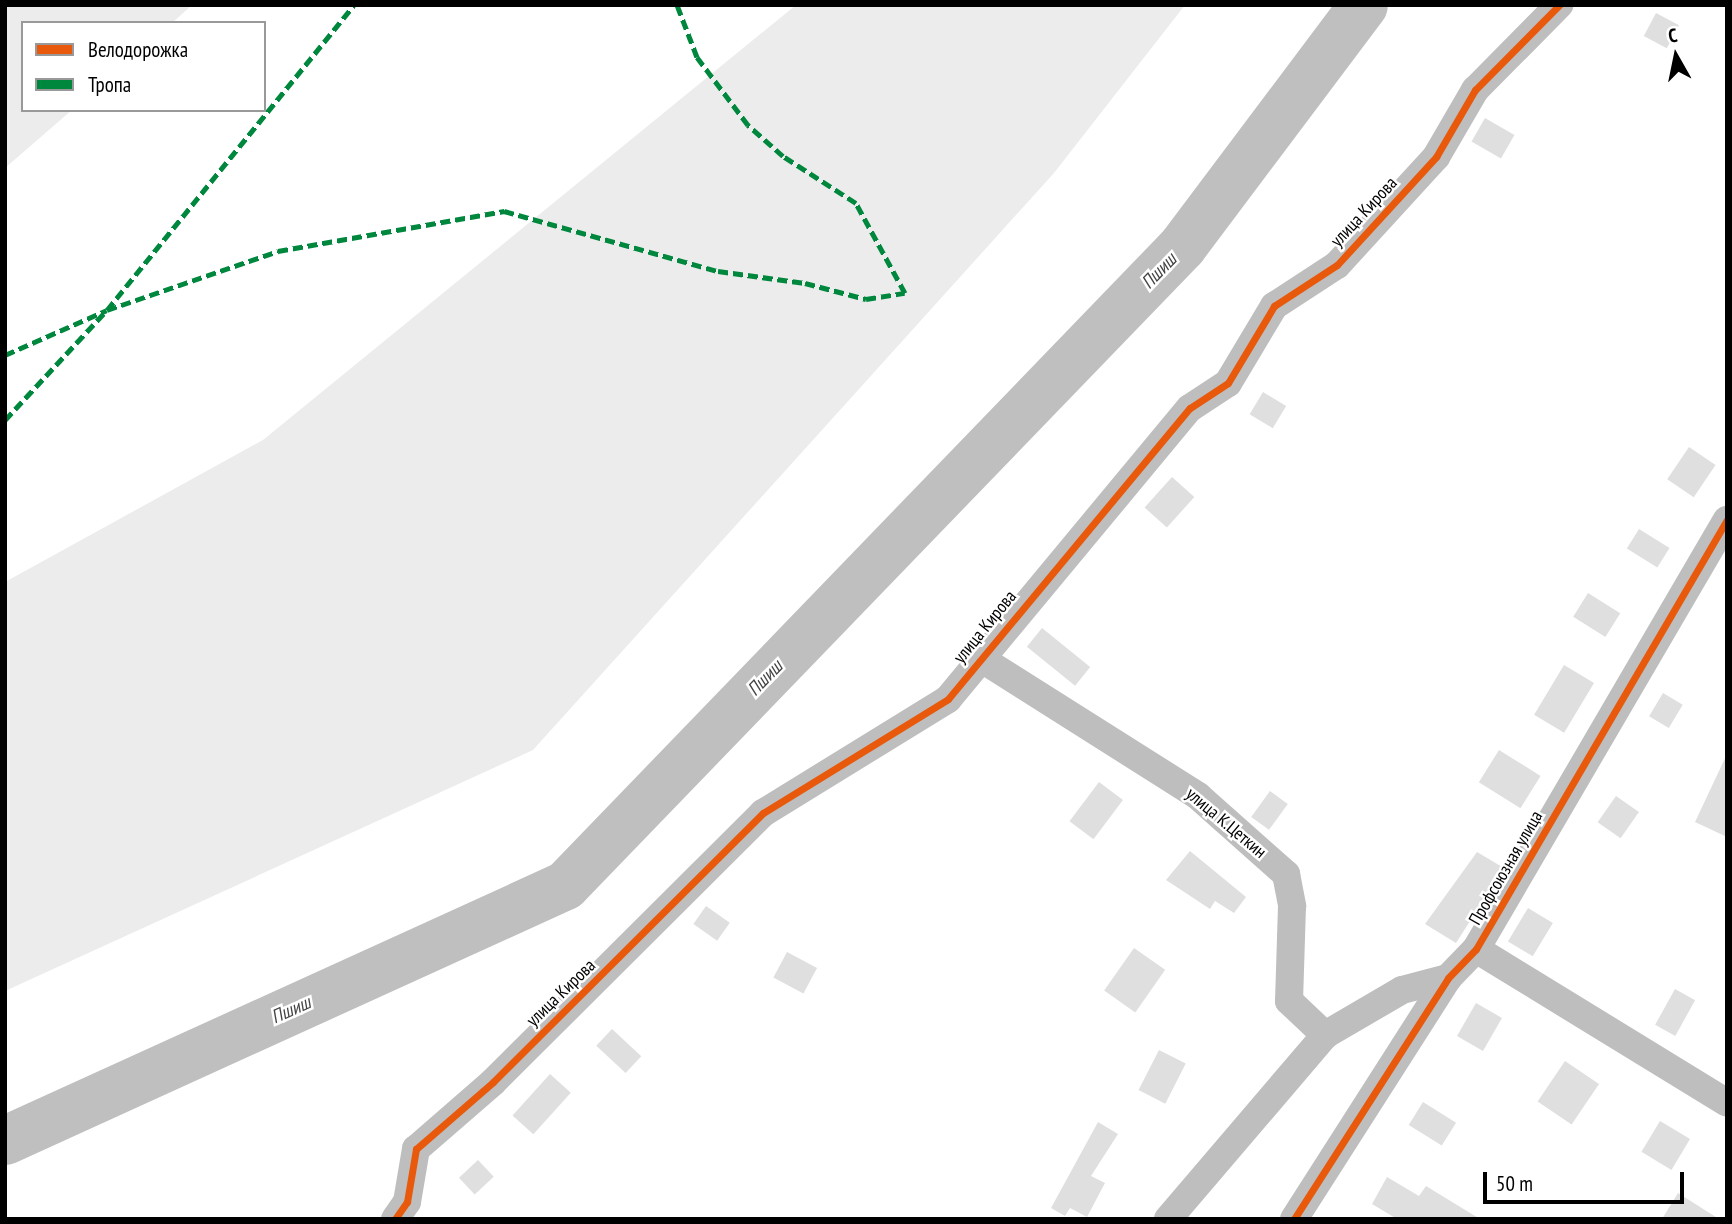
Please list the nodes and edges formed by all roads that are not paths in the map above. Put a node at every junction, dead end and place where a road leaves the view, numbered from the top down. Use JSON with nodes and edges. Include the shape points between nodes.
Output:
{"nodes":[{"id":1,"x":1559,"y":5,"type":"edge"},
{"id":2,"x":1727,"y":520,"type":"edge"},
{"id":3,"x":980,"y":657,"type":"junction"},
{"id":4,"x":1476,"y":949,"type":"junction"},
{"id":5,"x":1448,"y":978,"type":"junction"},
{"id":6,"x":1325,"y":1035,"type":"junction"},
{"id":7,"x":1727,"y":1103,"type":"edge"},
{"id":8,"x":395,"y":1219,"type":"edge"},
{"id":9,"x":1168,"y":1219,"type":"edge"},
{"id":10,"x":1294,"y":1219,"type":"edge"}],
"edges":[{"from":1,"to":3,"type":"street","name":"улица Кирова","via":[[1475,90],[1436,157],[1337,265],[1274,306],[1228,383],[1190,408]]},
{"from":2,"to":4,"type":"street","name":"Профсоюзная улица"},
{"from":3,"to":6,"type":"street","name":"улица К.Цеткин","via":[[1198,796],[1286,874],[1292,906],[1289,1001]]},
{"from":3,"to":8,"type":"street","name":"улица Кирова","via":[[948,698],[753,823],[494,1082],[416,1149],[407,1202]]},
{"from":4,"to":5,"type":"street","name":"Профсоюзная улица"},
{"from":4,"to":7,"type":"street"},
{"from":5,"to":6,"type":"street","via":[[1402,990]]},
{"from":5,"to":10,"type":"street","name":"Профсоюзная улица"},
{"from":6,"to":9,"type":"street"}]}
